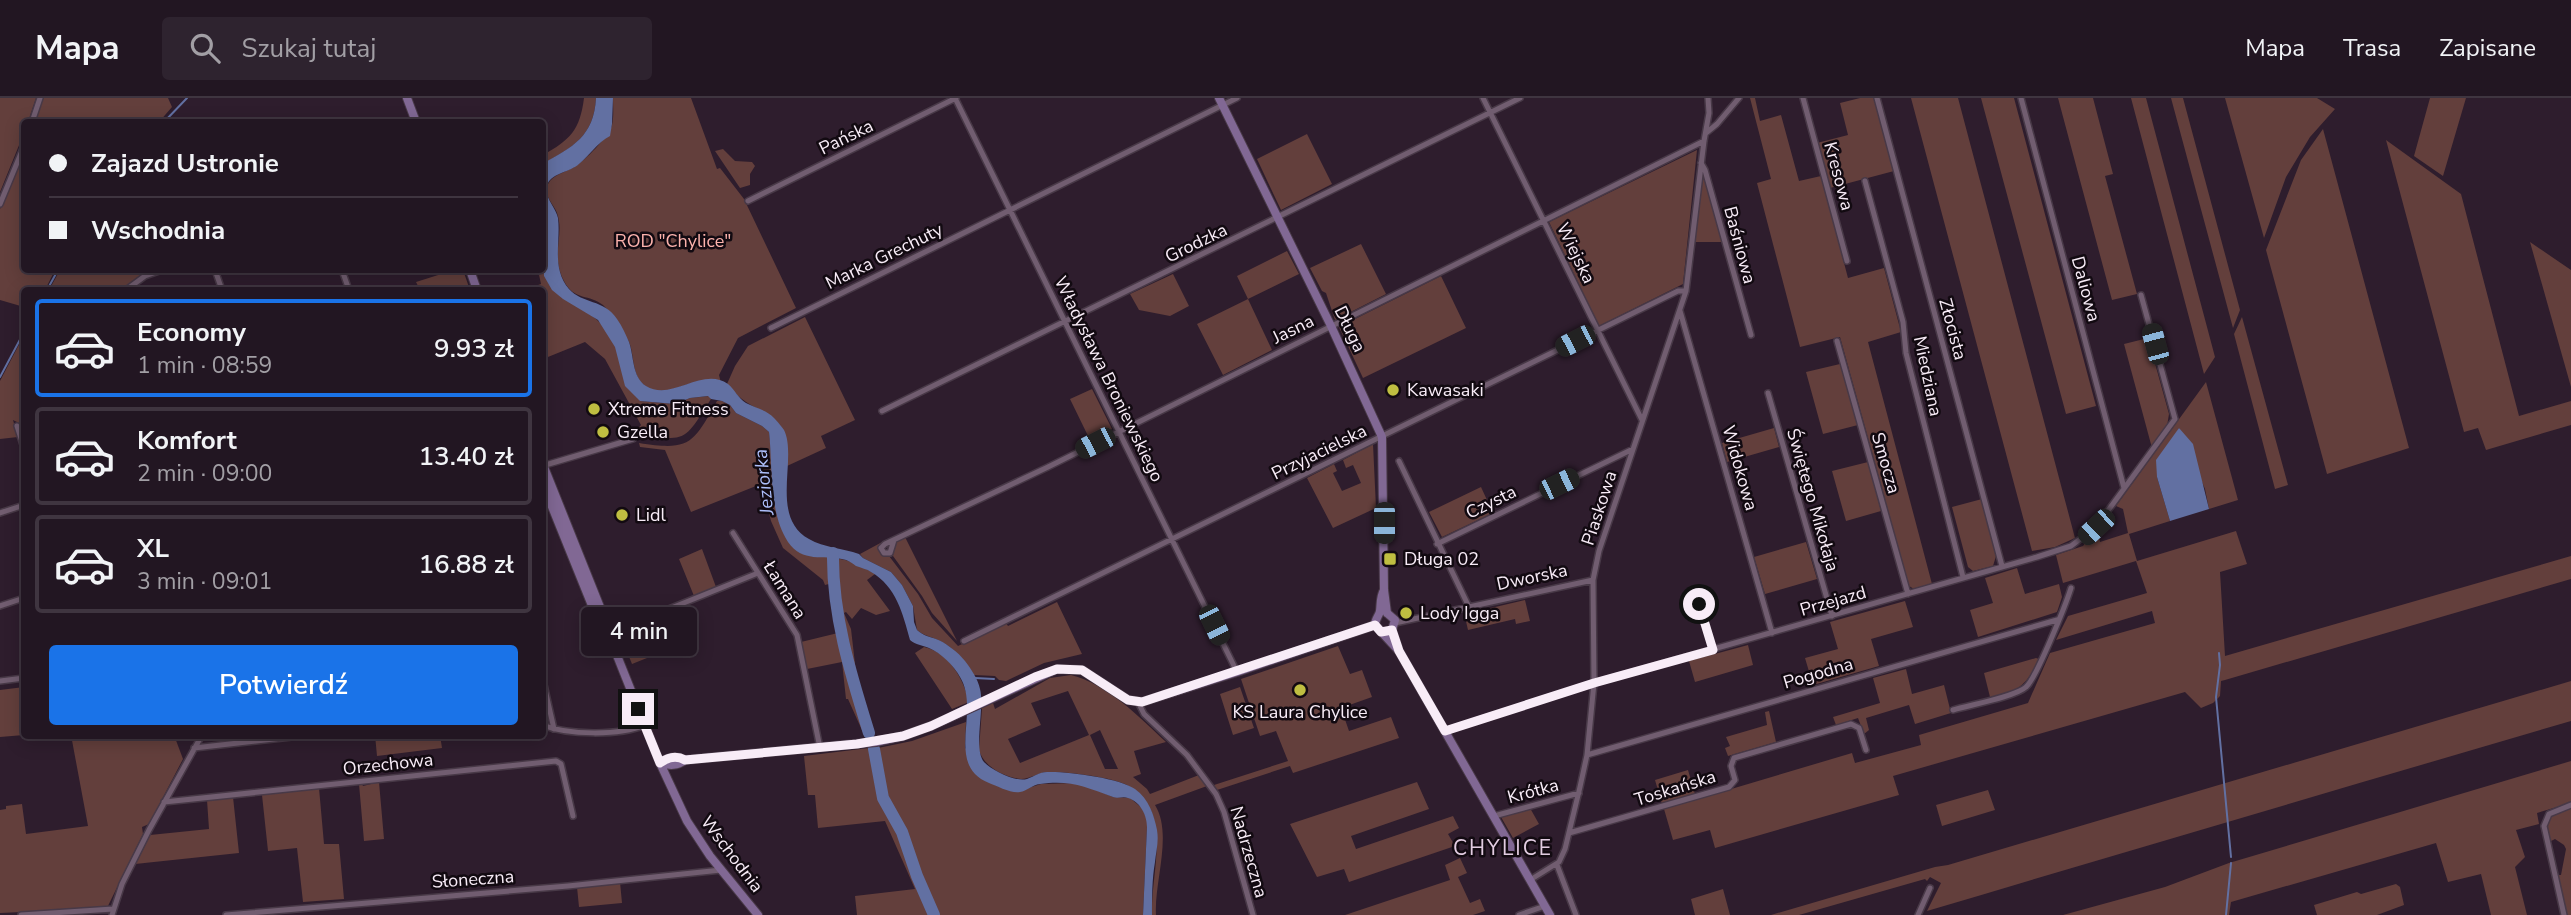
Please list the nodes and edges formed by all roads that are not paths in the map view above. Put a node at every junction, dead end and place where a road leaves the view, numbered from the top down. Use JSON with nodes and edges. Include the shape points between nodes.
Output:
{"nodes":[{"id":1,"x":40,"y":98,"type":"edge"},
{"id":2,"x":407,"y":98,"type":"edge"},
{"id":3,"x":955,"y":98,"type":"edge"},
{"id":4,"x":1237,"y":98,"type":"edge"},
{"id":5,"x":1483,"y":98,"type":"edge"},
{"id":6,"x":1520,"y":98,"type":"edge"},
{"id":7,"x":1707,"y":98,"type":"edge"},
{"id":8,"x":1739,"y":98,"type":"edge"},
{"id":9,"x":1803,"y":98,"type":"edge"},
{"id":10,"x":1877,"y":98,"type":"edge"},
{"id":11,"x":2021,"y":98,"type":"edge"},
{"id":12,"x":1221,"y":101,"type":"edge"},
{"id":13,"x":1490,"y":113,"type":"junction"},
{"id":14,"x":33,"y":119,"type":"edge"},
{"id":15,"x":415,"y":119,"type":"edge"},
{"id":16,"x":1706,"y":133,"type":"junction"},
{"id":17,"x":1704,"y":141,"type":"junction"},
{"id":18,"x":21,"y":153,"type":"edge"},
{"id":19,"x":1701,"y":163,"type":"junction"},
{"id":20,"x":1865,"y":181,"type":"dead end"},
{"id":21,"x":748,"y":201,"type":"dead end"},
{"id":22,"x":0,"y":204,"type":"edge"},
{"id":23,"x":1011,"y":210,"type":"junction"},
{"id":24,"x":1279,"y":218,"type":"junction"},
{"id":25,"x":1544,"y":221,"type":"junction"},
{"id":26,"x":1847,"y":261,"type":"dead end"},
{"id":27,"x":154,"y":273,"type":"edge"},
{"id":28,"x":130,"y":287,"type":"edge"},
{"id":29,"x":1686,"y":291,"type":"junction"},
{"id":30,"x":2141,"y":295,"type":"dead end"},
{"id":31,"x":1680,"y":311,"type":"junction"},
{"id":32,"x":1065,"y":322,"type":"junction"},
{"id":33,"x":1331,"y":326,"type":"junction"},
{"id":34,"x":771,"y":328,"type":"dead end"},
{"id":35,"x":1598,"y":330,"type":"junction"},
{"id":36,"x":1751,"y":335,"type":"dead end"},
{"id":37,"x":1838,"y":341,"type":"dead end"},
{"id":38,"x":1768,"y":393,"type":"dead end"},
{"id":39,"x":882,"y":411,"type":"dead end"},
{"id":40,"x":1642,"y":420,"type":"junction"},
{"id":41,"x":18,"y":426,"type":"dead end"},
{"id":42,"x":1118,"y":432,"type":"junction"},
{"id":43,"x":21,"y":437,"type":"edge"},
{"id":44,"x":1382,"y":437,"type":"junction"},
{"id":45,"x":633,"y":439,"type":"dead end"},
{"id":46,"x":1633,"y":449,"type":"junction"},
{"id":47,"x":1399,"y":461,"type":"dead end"},
{"id":48,"x":546,"y":464,"type":"edge"},
{"id":49,"x":546,"y":472,"type":"edge"},
{"id":50,"x":2124,"y":488,"type":"junction"},
{"id":51,"x":546,"y":492,"type":"edge"},
{"id":52,"x":21,"y":506,"type":"edge"},
{"id":53,"x":0,"y":513,"type":"edge"},
{"id":54,"x":733,"y":533,"type":"dead end"},
{"id":55,"x":894,"y":540,"type":"dead end"},
{"id":56,"x":1172,"y":540,"type":"junction"},
{"id":57,"x":1437,"y":544,"type":"junction"},
{"id":58,"x":2002,"y":566,"type":"junction"},
{"id":59,"x":758,"y":572,"type":"junction"},
{"id":60,"x":1963,"y":577,"type":"junction"},
{"id":61,"x":1594,"y":580,"type":"junction"},
{"id":62,"x":2071,"y":588,"type":"dead end"},
{"id":63,"x":1908,"y":594,"type":"junction"},
{"id":64,"x":21,"y":599,"type":"edge"},
{"id":65,"x":1699,"y":604,"type":"dead end"},
{"id":66,"x":0,"y":606,"type":"edge"},
{"id":67,"x":1469,"y":607,"type":"junction"},
{"id":68,"x":1384,"y":614,"type":"junction"},
{"id":69,"x":601,"y":616,"type":"junction"},
{"id":70,"x":1832,"y":616,"type":"junction"},
{"id":71,"x":2057,"y":620,"type":"junction"},
{"id":72,"x":639,"y":621,"type":"dead end"},
{"id":73,"x":1375,"y":625,"type":"junction"},
{"id":74,"x":1390,"y":628,"type":"junction"},
{"id":75,"x":1772,"y":633,"type":"junction"},
{"id":76,"x":964,"y":642,"type":"dead end"},
{"id":77,"x":1713,"y":650,"type":"junction"},
{"id":78,"x":1237,"y":672,"type":"junction"},
{"id":79,"x":21,"y":678,"type":"edge"},
{"id":80,"x":0,"y":681,"type":"edge"},
{"id":81,"x":1594,"y":683,"type":"junction"},
{"id":82,"x":546,"y":694,"type":"edge"},
{"id":83,"x":1138,"y":702,"type":"junction"},
{"id":84,"x":1953,"y":710,"type":"dead end"},
{"id":85,"x":645,"y":725,"type":"junction"},
{"id":86,"x":546,"y":727,"type":"edge"},
{"id":87,"x":554,"y":730,"type":"junction"},
{"id":88,"x":1445,"y":731,"type":"junction"},
{"id":89,"x":200,"y":739,"type":"edge"},
{"id":90,"x":274,"y":739,"type":"edge"},
{"id":91,"x":194,"y":748,"type":"junction"},
{"id":92,"x":820,"y":748,"type":"junction"},
{"id":93,"x":1866,"y":750,"type":"dead end"},
{"id":94,"x":1587,"y":755,"type":"junction"},
{"id":95,"x":660,"y":763,"type":"junction"},
{"id":96,"x":1579,"y":793,"type":"junction"},
{"id":97,"x":164,"y":802,"type":"junction"},
{"id":98,"x":2571,"y":805,"type":"edge"},
{"id":99,"x":573,"y":816,"type":"dead end"},
{"id":100,"x":1494,"y":816,"type":"junction"},
{"id":101,"x":1569,"y":833,"type":"junction"},
{"id":102,"x":1557,"y":865,"type":"junction"},
{"id":103,"x":721,"y":870,"type":"junction"},
{"id":104,"x":1530,"y":880,"type":"junction"},
{"id":105,"x":1930,"y":888,"type":"dead end"},
{"id":106,"x":1545,"y":906,"type":"junction"},
{"id":107,"x":113,"y":912,"type":"edge"},
{"id":108,"x":20,"y":915,"type":"edge"},
{"id":109,"x":226,"y":915,"type":"edge"},
{"id":110,"x":758,"y":915,"type":"edge"},
{"id":111,"x":1253,"y":915,"type":"edge"},
{"id":112,"x":1518,"y":915,"type":"edge"},
{"id":113,"x":1550,"y":915,"type":"edge"},
{"id":114,"x":1576,"y":915,"type":"edge"},
{"id":115,"x":1918,"y":915,"type":"edge"},
{"id":116,"x":2564,"y":915,"type":"edge"}],
"edges":[{"from":1,"to":14,"type":"street"},
{"from":2,"to":15,"type":"street"},
{"from":3,"to":21,"type":"street","name":"Pańska"},
{"from":3,"to":23,"type":"street","name":"Władysława Broniewskiego"},
{"from":4,"to":12,"type":"street","name":"Marka Grechuty"},
{"from":5,"to":13,"type":"street","name":"Wiejska"},
{"from":6,"to":13,"type":"street","name":"Grodzka"},
{"from":7,"to":16,"type":"street","name":"Piaskowa"},
{"from":8,"to":16,"type":"street"},
{"from":9,"to":26,"type":"street","name":"Kresowa"},
{"from":10,"to":58,"type":"street","name":"Złocista"},
{"from":11,"to":50,"type":"street","name":"Daliowa"},
{"from":12,"to":23,"type":"street","name":"Marka Grechuty"},
{"from":12,"to":24,"type":"street","name":"Długa"},
{"from":13,"to":24,"type":"street","name":"Grodzka"},
{"from":13,"to":25,"type":"street","name":"Wiejska"},
{"from":16,"to":17,"type":"street","name":"Piaskowa"},
{"from":17,"to":19,"type":"street","name":"Piaskowa"},
{"from":17,"to":25,"type":"street","name":"Jasna"},
{"from":18,"to":22,"type":"street"},
{"from":19,"to":29,"type":"street","name":"Piaskowa"},
{"from":19,"to":36,"type":"street","name":"Baśniowa"},
{"from":20,"to":60,"type":"street","name":"Miedziana"},
{"from":23,"to":32,"type":"street","name":"Władysława Broniewskiego"},
{"from":23,"to":34,"type":"street","name":"Marka Grechuty"},
{"from":24,"to":32,"type":"street","name":"Grodzka"},
{"from":24,"to":33,"type":"street","name":"Długa"},
{"from":25,"to":33,"type":"street","name":"Jasna"},
{"from":25,"to":35,"type":"street","name":"Wiejska"},
{"from":27,"to":28,"type":"street"},
{"from":29,"to":31,"type":"street","name":"Piaskowa"},
{"from":29,"to":35,"type":"street","name":"Przyjacielska"},
{"from":30,"to":50,"type":"street","name":"Przejazd","via":[[2175,419]]},
{"from":31,"to":40,"type":"street","name":"Piaskowa"},
{"from":31,"to":75,"type":"street","name":"Widokowa"},
{"from":32,"to":39,"type":"street","name":"Grodzka"},
{"from":32,"to":42,"type":"street","name":"Władysława Broniewskiego"},
{"from":33,"to":42,"type":"street","name":"Jasna"},
{"from":33,"to":44,"type":"street","name":"Długa"},
{"from":35,"to":40,"type":"street","name":"Wiejska"},
{"from":35,"to":44,"type":"street","name":"Przyjacielska"},
{"from":37,"to":63,"type":"street","name":"Smocza"},
{"from":38,"to":70,"type":"street","name":"Świętego Mikołaja"},
{"from":40,"to":46,"type":"street","name":"Piaskowa"},
{"from":41,"to":43,"type":"street"},
{"from":42,"to":55,"type":"street","name":"Jasna"},
{"from":42,"to":56,"type":"street","name":"Władysława Broniewskiego"},
{"from":44,"to":56,"type":"street","name":"Przyjacielska"},
{"from":44,"to":68,"type":"street","name":"Długa"},
{"from":45,"to":48,"type":"street"},
{"from":46,"to":57,"type":"street","name":"Czysta"},
{"from":46,"to":61,"type":"street","name":"Piaskowa"},
{"from":47,"to":57,"type":"street"},
{"from":49,"to":69,"type":"street","name":"Wschodnia"},
{"from":50,"to":58,"type":"street","name":"Przejazd","via":[[2080,541]]},
{"from":51,"to":69,"type":"street","name":"Wschodnia","via":[[593,608]]},
{"from":52,"to":53,"type":"street"},
{"from":54,"to":59,"type":"street","name":"Łamana"},
{"from":56,"to":76,"type":"street","name":"Przyjacielska"},
{"from":56,"to":78,"type":"street","name":"Władysława Broniewskiego"},
{"from":57,"to":67,"type":"street"},
{"from":58,"to":60,"type":"street","name":"Przejazd"},
{"from":59,"to":72,"type":"street"},
{"from":59,"to":92,"type":"street","name":"Łamana","via":[[797,635]]},
{"from":60,"to":63,"type":"street","name":"Przejazd"},
{"from":61,"to":67,"type":"street","name":"Dworska"},
{"from":61,"to":81,"type":"street","name":"Piaskowa"},
{"from":62,"to":71,"type":"street"},
{"from":63,"to":70,"type":"street","name":"Przejazd"},
{"from":64,"to":66,"type":"street"},
{"from":65,"to":77,"type":"street"},
{"from":67,"to":74,"type":"street","name":"Dworska"},
{"from":68,"to":73,"type":"street","via":[[1376,618]]},
{"from":68,"to":74,"type":"street","via":[[1393,617]]},
{"from":69,"to":85,"type":"street","name":"Wschodnia"},
{"from":70,"to":75,"type":"street","name":"Przejazd"},
{"from":71,"to":84,"type":"street","via":[[2028,686]]},
{"from":71,"to":94,"type":"street","name":"Pogodna"},
{"from":73,"to":74,"type":"street","via":[[1378,631]]},
{"from":73,"to":78,"type":"street"},
{"from":74,"to":88,"type":"street"},
{"from":75,"to":77,"type":"street","name":"Przejazd"},
{"from":77,"to":81,"type":"street","name":"Przejazd"},
{"from":78,"to":83,"type":"street"},
{"from":79,"to":80,"type":"street"},
{"from":81,"to":88,"type":"street","name":"Przejazd"},
{"from":81,"to":94,"type":"street","name":"Piaskowa"},
{"from":82,"to":87,"type":"street"},
{"from":83,"to":92,"type":"street","via":[[1071,668],[1047,672],[903,736]]},
{"from":83,"to":111,"type":"street","name":"Nadrzeczna","via":[[1216,794]]},
{"from":85,"to":87,"type":"street","via":[[602,731]]},
{"from":85,"to":95,"type":"street","name":"Wschodnia"},
{"from":86,"to":87,"type":"street"},
{"from":88,"to":100,"type":"street"},
{"from":89,"to":91,"type":"street"},
{"from":90,"to":91,"type":"street"},
{"from":91,"to":97,"type":"street"},
{"from":92,"to":95,"type":"street","via":[[667,758]]},
{"from":93,"to":101,"type":"street","name":"Toskańska","via":[[1859,728],[1851,724],[1734,758],[1735,780],[1729,787]]},
{"from":94,"to":96,"type":"street","name":"Piaskowa"},
{"from":95,"to":103,"type":"street","name":"Wschodnia","via":[[693,830]]},
{"from":96,"to":100,"type":"street","name":"Krótka"},
{"from":96,"to":101,"type":"street","name":"Piaskowa"},
{"from":97,"to":99,"type":"street","name":"Orzechowa","via":[[556,761],[561,764]]},
{"from":97,"to":107,"type":"street"},
{"from":98,"to":116,"type":"street","via":[[2553,811],[2544,826]]},
{"from":100,"to":104,"type":"street"},
{"from":101,"to":102,"type":"street","name":"Piaskowa"},
{"from":102,"to":104,"type":"street"},
{"from":102,"to":114,"type":"street"},
{"from":103,"to":109,"type":"street","name":"Słoneczna"},
{"from":103,"to":110,"type":"street","name":"Wschodnia"},
{"from":104,"to":106,"type":"street"},
{"from":105,"to":115,"type":"street"},
{"from":106,"to":112,"type":"street"},
{"from":106,"to":113,"type":"street"},
{"from":107,"to":108,"type":"street"}]}
